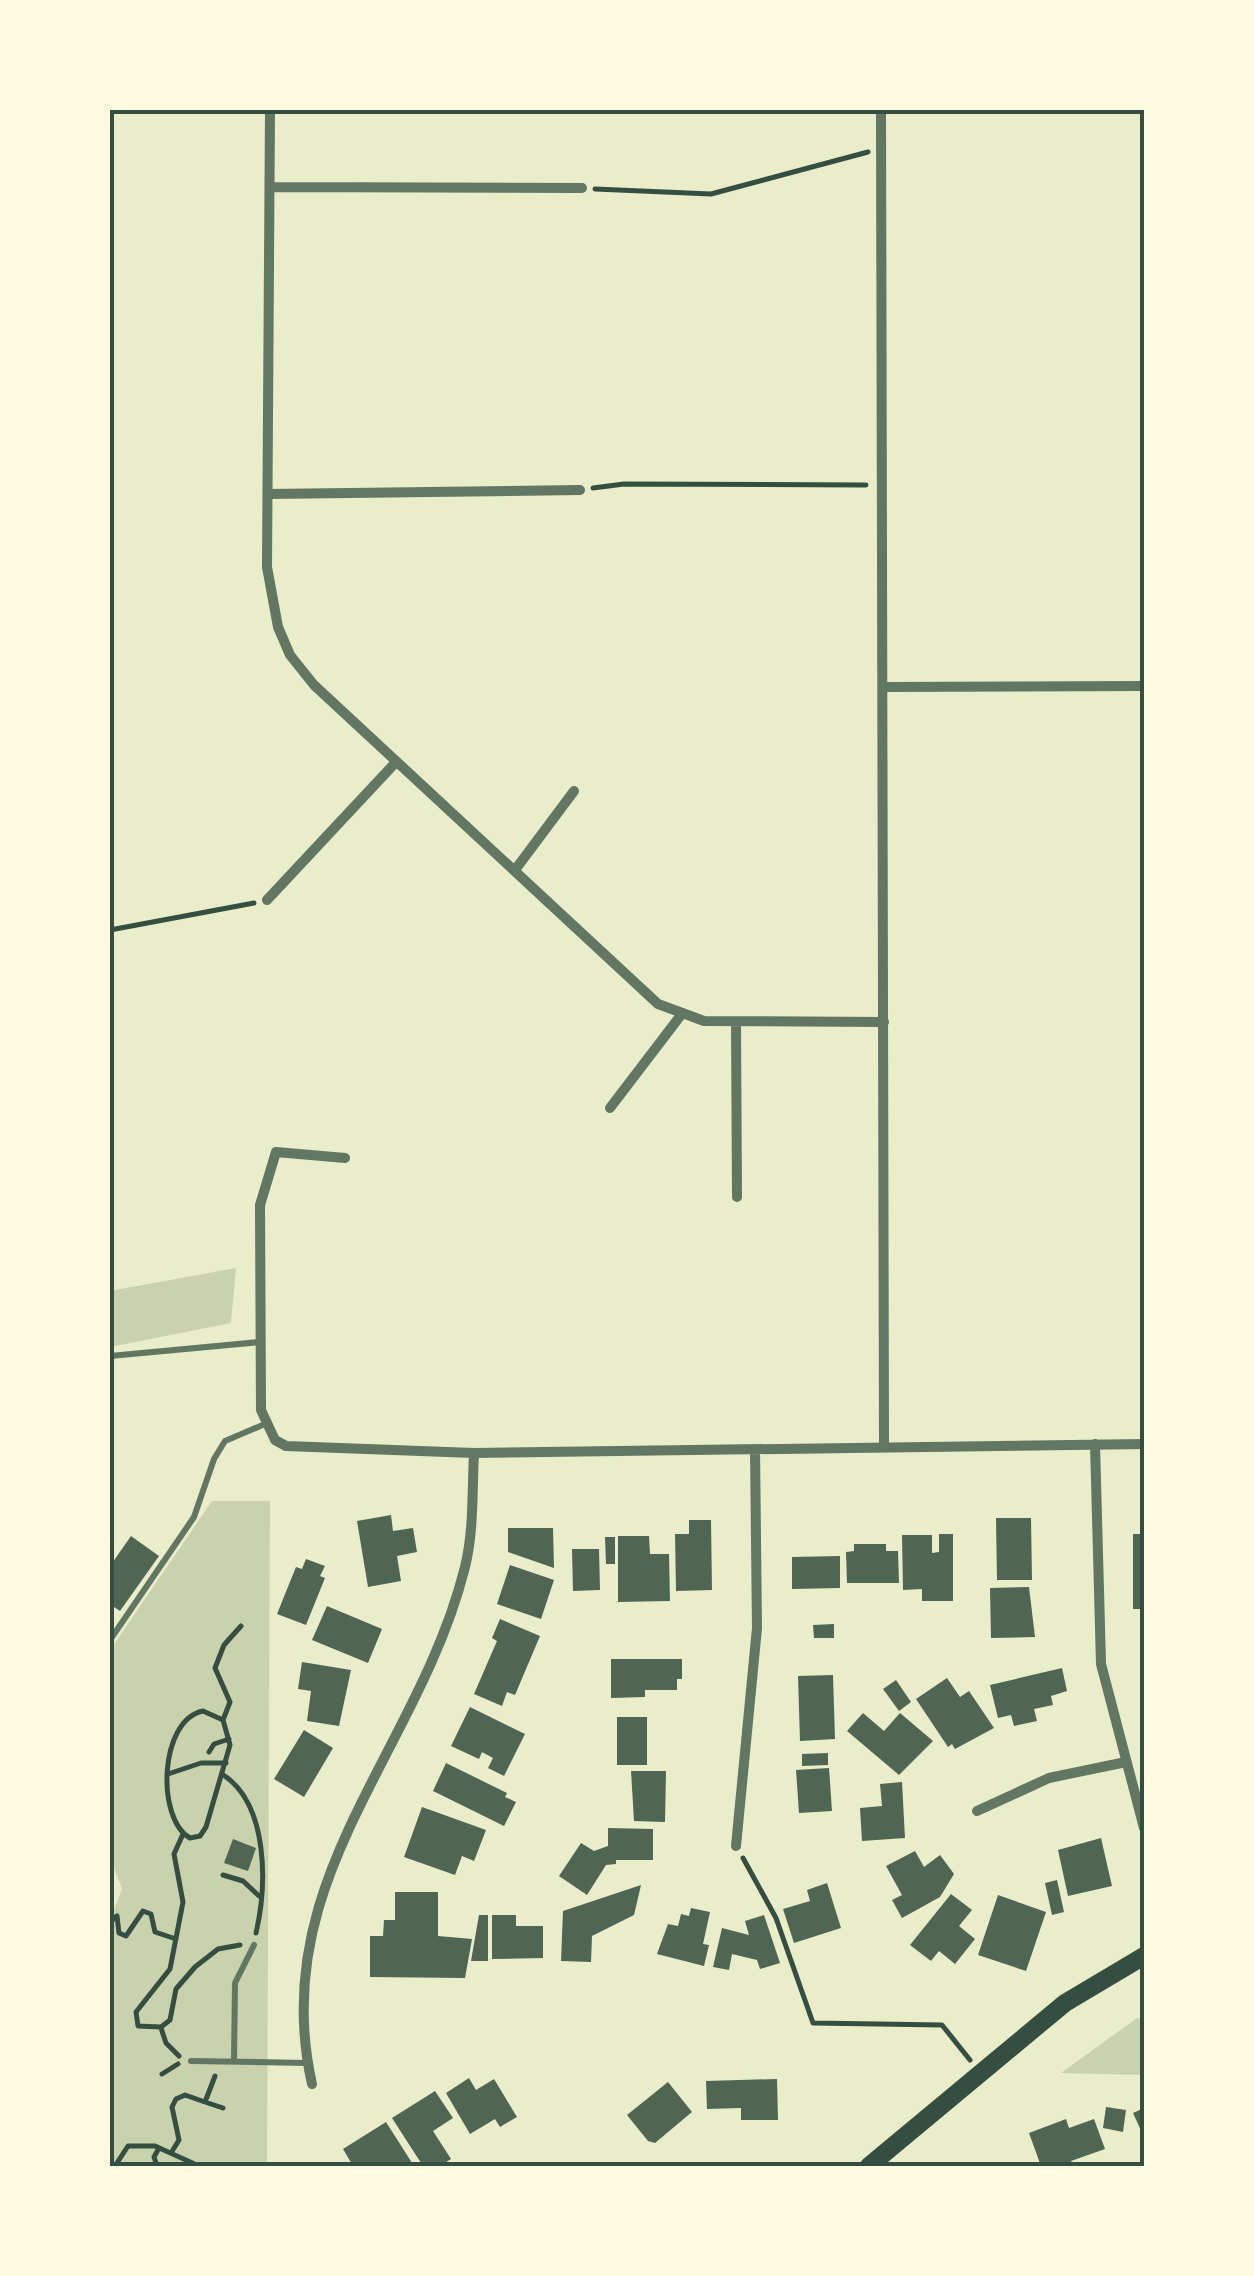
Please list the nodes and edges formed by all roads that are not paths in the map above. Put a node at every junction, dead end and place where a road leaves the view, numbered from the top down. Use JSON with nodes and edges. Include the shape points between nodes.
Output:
{"nodes":[{"id":1,"x":270,"y":110,"type":"edge"},
{"id":2,"x":881,"y":110,"type":"edge"},
{"id":3,"x":270,"y":187,"type":"junction"},
{"id":4,"x":582,"y":188,"type":"road end"},
{"id":5,"x":580,"y":490,"type":"road end"},
{"id":6,"x":268,"y":494,"type":"junction"},
{"id":7,"x":1144,"y":686,"type":"edge"},
{"id":8,"x":884,"y":687,"type":"junction"},
{"id":9,"x":396,"y":762,"type":"junction"},
{"id":10,"x":574,"y":791,"type":"dead end"},
{"id":11,"x":515,"y":870,"type":"junction"},
{"id":12,"x":267,"y":900,"type":"road end"},
{"id":13,"x":681,"y":1016,"type":"junction"},
{"id":14,"x":884,"y":1022,"type":"junction"},
{"id":15,"x":736,"y":1023,"type":"junction"},
{"id":16,"x":610,"y":1108,"type":"dead end"},
{"id":17,"x":344,"y":1158,"type":"dead end"},
{"id":18,"x":736,"y":1197,"type":"dead end"},
{"id":19,"x":261,"y":1342,"type":"junction"},
{"id":20,"x":110,"y":1356,"type":"edge"},
{"id":21,"x":264,"y":1424,"type":"junction"},
{"id":22,"x":1095,"y":1444,"type":"junction"},
{"id":23,"x":1144,"y":1444,"type":"edge"},
{"id":24,"x":884,"y":1446,"type":"junction"},
{"id":25,"x":755,"y":1448,"type":"junction"},
{"id":26,"x":474,"y":1452,"type":"junction"},
{"id":27,"x":110,"y":1640,"type":"edge"},
{"id":28,"x":1126,"y":1762,"type":"junction"},
{"id":29,"x":977,"y":1811,"type":"dead end"},
{"id":30,"x":1144,"y":1828,"type":"edge"},
{"id":31,"x":736,"y":1846,"type":"road end"},
{"id":32,"x":254,"y":1945,"type":"road end"},
{"id":33,"x":1144,"y":1956,"type":"edge"},
{"id":34,"x":234,"y":2061,"type":"junction"},
{"id":35,"x":191,"y":2062,"type":"road end"},
{"id":36,"x":308,"y":2063,"type":"junction"},
{"id":37,"x":312,"y":2084,"type":"dead end"},
{"id":38,"x":869,"y":2166,"type":"edge"}],
"edges":[{"from":1,"to":3,"type":"street"},
{"from":2,"to":8,"type":"street"},
{"from":3,"to":4,"type":"street"},
{"from":3,"to":6,"type":"street"},
{"from":5,"to":6,"type":"street"},
{"from":6,"to":9,"type":"street","via":[[270,600],[290,654]]},
{"from":7,"to":8,"type":"street"},
{"from":8,"to":14,"type":"street"},
{"from":9,"to":11,"type":"street"},
{"from":9,"to":12,"type":"street"},
{"from":10,"to":11,"type":"street"},
{"from":11,"to":13,"type":"street","via":[[636,986]]},
{"from":13,"to":15,"type":"street"},
{"from":13,"to":16,"type":"street"},
{"from":14,"to":15,"type":"street"},
{"from":14,"to":24,"type":"street"},
{"from":15,"to":18,"type":"street"},
{"from":17,"to":19,"type":"street","via":[[276,1152],[260,1204]]},
{"from":19,"to":20,"type":"lane"},
{"from":19,"to":21,"type":"street"},
{"from":21,"to":26,"type":"street","via":[[275,1440],[303,1448]]},
{"from":21,"to":27,"type":"lane","via":[[226,1441],[194,1517]]},
{"from":22,"to":23,"type":"street"},
{"from":22,"to":24,"type":"street"},
{"from":22,"to":28,"type":"street","via":[[1102,1664]]},
{"from":24,"to":25,"type":"street"},
{"from":25,"to":26,"type":"street"},
{"from":25,"to":31,"type":"street","via":[[757,1628]]},
{"from":26,"to":36,"type":"street","via":[[470,1536],[457,1592],[316,1907],[303,2026]]},
{"from":28,"to":29,"type":"street","via":[[1050,1778]]},
{"from":28,"to":30,"type":"street"},
{"from":32,"to":34,"type":"lane","via":[[235,1983]]},
{"from":33,"to":38,"type":"main road","via":[[1065,2003]]},
{"from":34,"to":35,"type":"lane"},
{"from":34,"to":36,"type":"lane"},
{"from":36,"to":37,"type":"street"}]}
